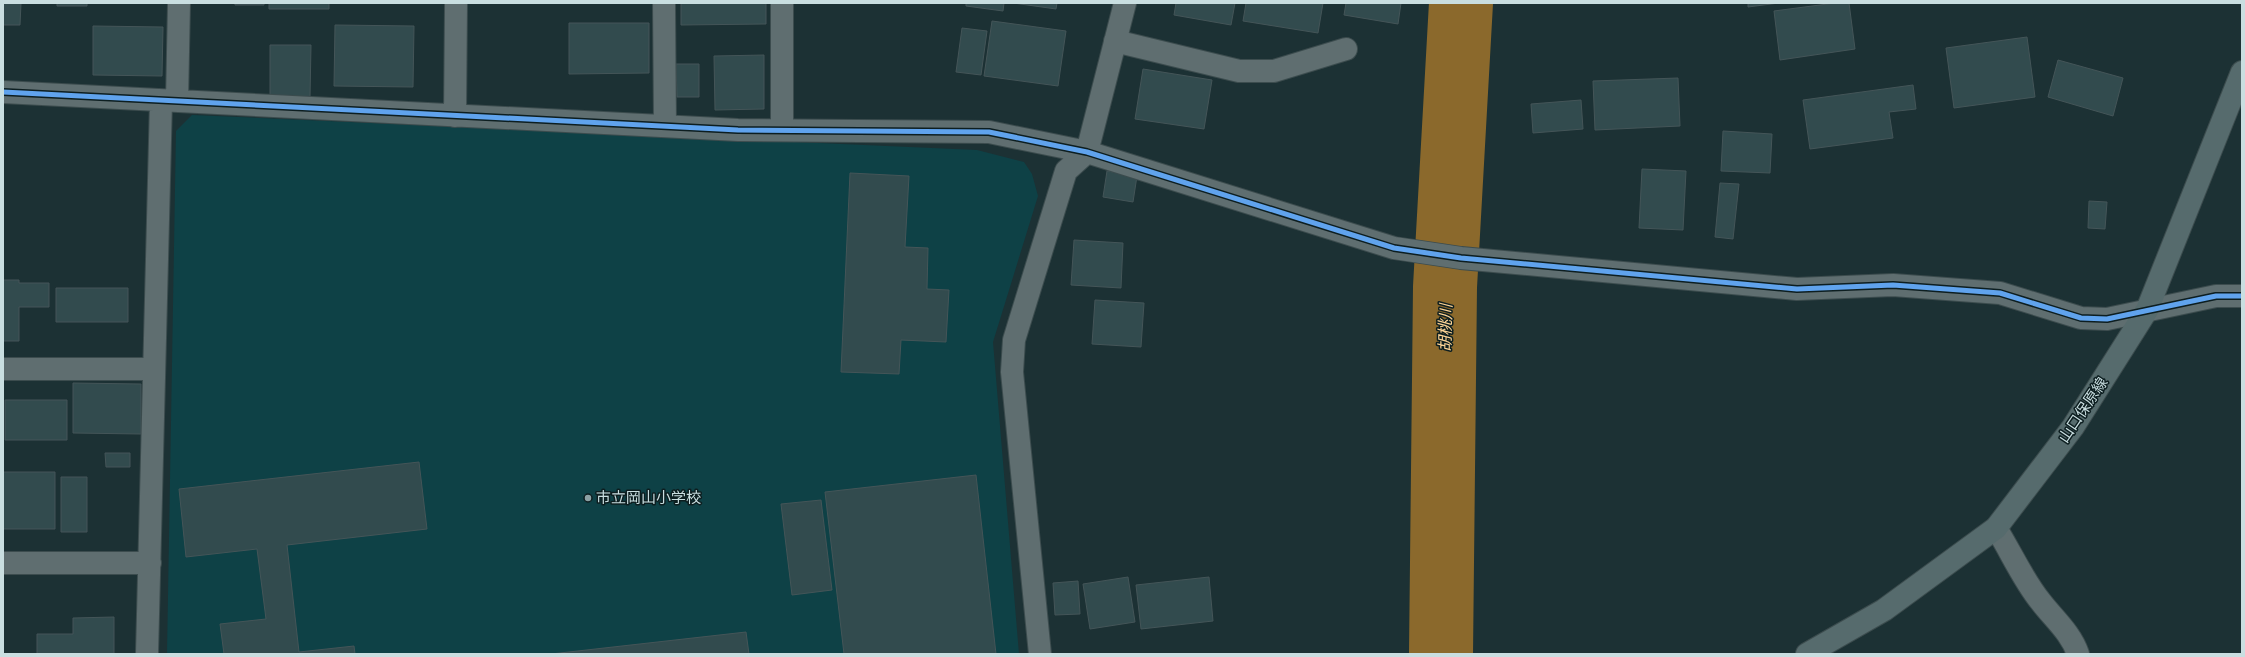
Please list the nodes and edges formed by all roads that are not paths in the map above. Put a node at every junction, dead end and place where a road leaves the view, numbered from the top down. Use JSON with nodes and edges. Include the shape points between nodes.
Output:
{"nodes":[{"id":1,"x":179,"y":3,"type":"edge"},
{"id":2,"x":456,"y":3,"type":"edge"},
{"id":3,"x":664,"y":3,"type":"edge"},
{"id":4,"x":782,"y":3,"type":"edge"},
{"id":5,"x":1125,"y":3,"type":"edge"},
{"id":6,"x":1115,"y":41,"type":"junction"},
{"id":7,"x":1346,"y":49,"type":"dead end"},
{"id":8,"x":2242,"y":72,"type":"edge"},
{"id":9,"x":3,"y":92,"type":"edge"},
{"id":10,"x":169,"y":101,"type":"junction"},
{"id":11,"x":455,"y":116,"type":"junction"},
{"id":12,"x":666,"y":126,"type":"junction"},
{"id":13,"x":782,"y":130,"type":"junction"},
{"id":14,"x":1087,"y":152,"type":"junction"},
{"id":15,"x":2242,"y":296,"type":"edge"},
{"id":16,"x":2147,"y":310,"type":"junction"},
{"id":17,"x":3,"y":369,"type":"edge"},
{"id":18,"x":154,"y":369,"type":"junction"},
{"id":19,"x":1996,"y":528,"type":"junction"},
{"id":20,"x":3,"y":563,"type":"edge"},
{"id":21,"x":150,"y":563,"type":"junction"},
{"id":22,"x":147,"y":654,"type":"edge"},
{"id":23,"x":1040,"y":654,"type":"edge"},
{"id":24,"x":1807,"y":654,"type":"edge"},
{"id":25,"x":2078,"y":654,"type":"edge"}],
"edges":[{"from":1,"to":10,"type":"street"},
{"from":2,"to":11,"type":"street"},
{"from":3,"to":12,"type":"street"},
{"from":4,"to":13,"type":"street"},
{"from":5,"to":6,"type":"street"},
{"from":6,"to":7,"type":"street","via":[[1240,71],[1274,71]]},
{"from":6,"to":14,"type":"street"},
{"from":8,"to":16,"type":"main road","name":"山口保原線"},
{"from":9,"to":10,"type":"street"},
{"from":10,"to":11,"type":"street"},
{"from":10,"to":18,"type":"street"},
{"from":11,"to":12,"type":"street"},
{"from":12,"to":13,"type":"street"},
{"from":13,"to":14,"type":"street","via":[[989,132]]},
{"from":14,"to":16,"type":"street","via":[[1394,248],[1461,258],[1797,289],[1893,285],[2000,293],[2081,318],[2107,319]]},
{"from":14,"to":23,"type":"street","via":[[1066,172],[1014,340],[1012,372]]},
{"from":15,"to":16,"type":"street","via":[[2216,296]]},
{"from":16,"to":19,"type":"main road","name":"山口保原線","via":[[2073,427]]},
{"from":17,"to":18,"type":"street"},
{"from":18,"to":21,"type":"street"},
{"from":19,"to":24,"type":"main road","name":"山口保原線","via":[[1884,610]]},
{"from":19,"to":25,"type":"street","via":[[2040,601],[2060,623]]},
{"from":20,"to":21,"type":"street"},
{"from":21,"to":22,"type":"street"}]}
